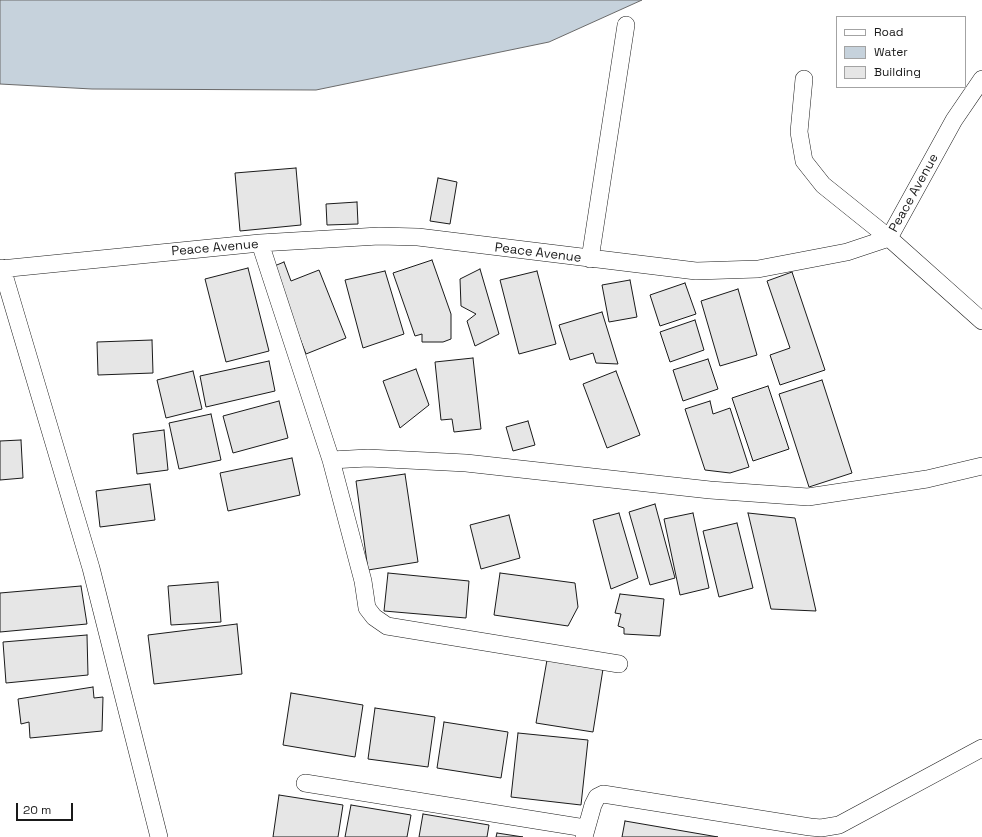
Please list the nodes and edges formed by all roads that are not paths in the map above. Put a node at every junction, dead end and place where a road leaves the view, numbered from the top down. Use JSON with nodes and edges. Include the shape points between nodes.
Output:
{"nodes":[{"id":1,"x":626,"y":25,"type":"dead end"},
{"id":2,"x":804,"y":79,"type":"dead end"},
{"id":3,"x":982,"y":79,"type":"edge"},
{"id":4,"x":889,"y":238,"type":"junction"},
{"id":5,"x":260,"y":243,"type":"junction"},
{"id":6,"x":590,"y":260,"type":"junction"},
{"id":7,"x":1,"y":269,"type":"edge"},
{"id":8,"x":982,"y":321,"type":"edge"},
{"id":9,"x":331,"y":460,"type":"junction"},
{"id":10,"x":982,"y":466,"type":"edge"},
{"id":11,"x":619,"y":664,"type":"dead end"},
{"id":12,"x":982,"y":748,"type":"edge"},
{"id":13,"x":305,"y":783,"type":"dead end"},
{"id":14,"x":585,"y":832,"type":"edge"},
{"id":15,"x":159,"y":837,"type":"edge"}],
"edges":[{"from":1,"to":6,"type":"street"},
{"from":2,"to":4,"type":"street","via":[[799,132],[804,161],[823,185]]},
{"from":3,"to":4,"type":"street","name":"Peace Avenue","via":[[954,120]]},
{"from":4,"to":6,"type":"street","name":"Peace Avenue","via":[[847,252],[758,269],[696,271]]},
{"from":4,"to":8,"type":"street"},
{"from":5,"to":6,"type":"street","name":"Peace Avenue","via":[[379,236],[418,237]]},
{"from":5,"to":7,"type":"street","name":"Peace Avenue"},
{"from":5,"to":9,"type":"street"},
{"from":7,"to":15,"type":"street","via":[[91,568]]},
{"from":9,"to":10,"type":"street","via":[[368,458],[451,462],[710,490],[808,497],[927,480]]},
{"from":9,"to":11,"type":"street","via":[[363,581],[367,608],[387,626]]},
{"from":12,"to":14,"type":"street","via":[[844,823],[830,827],[810,827],[603,794],[597,797]]},
{"from":13,"to":14,"type":"street"}]}
